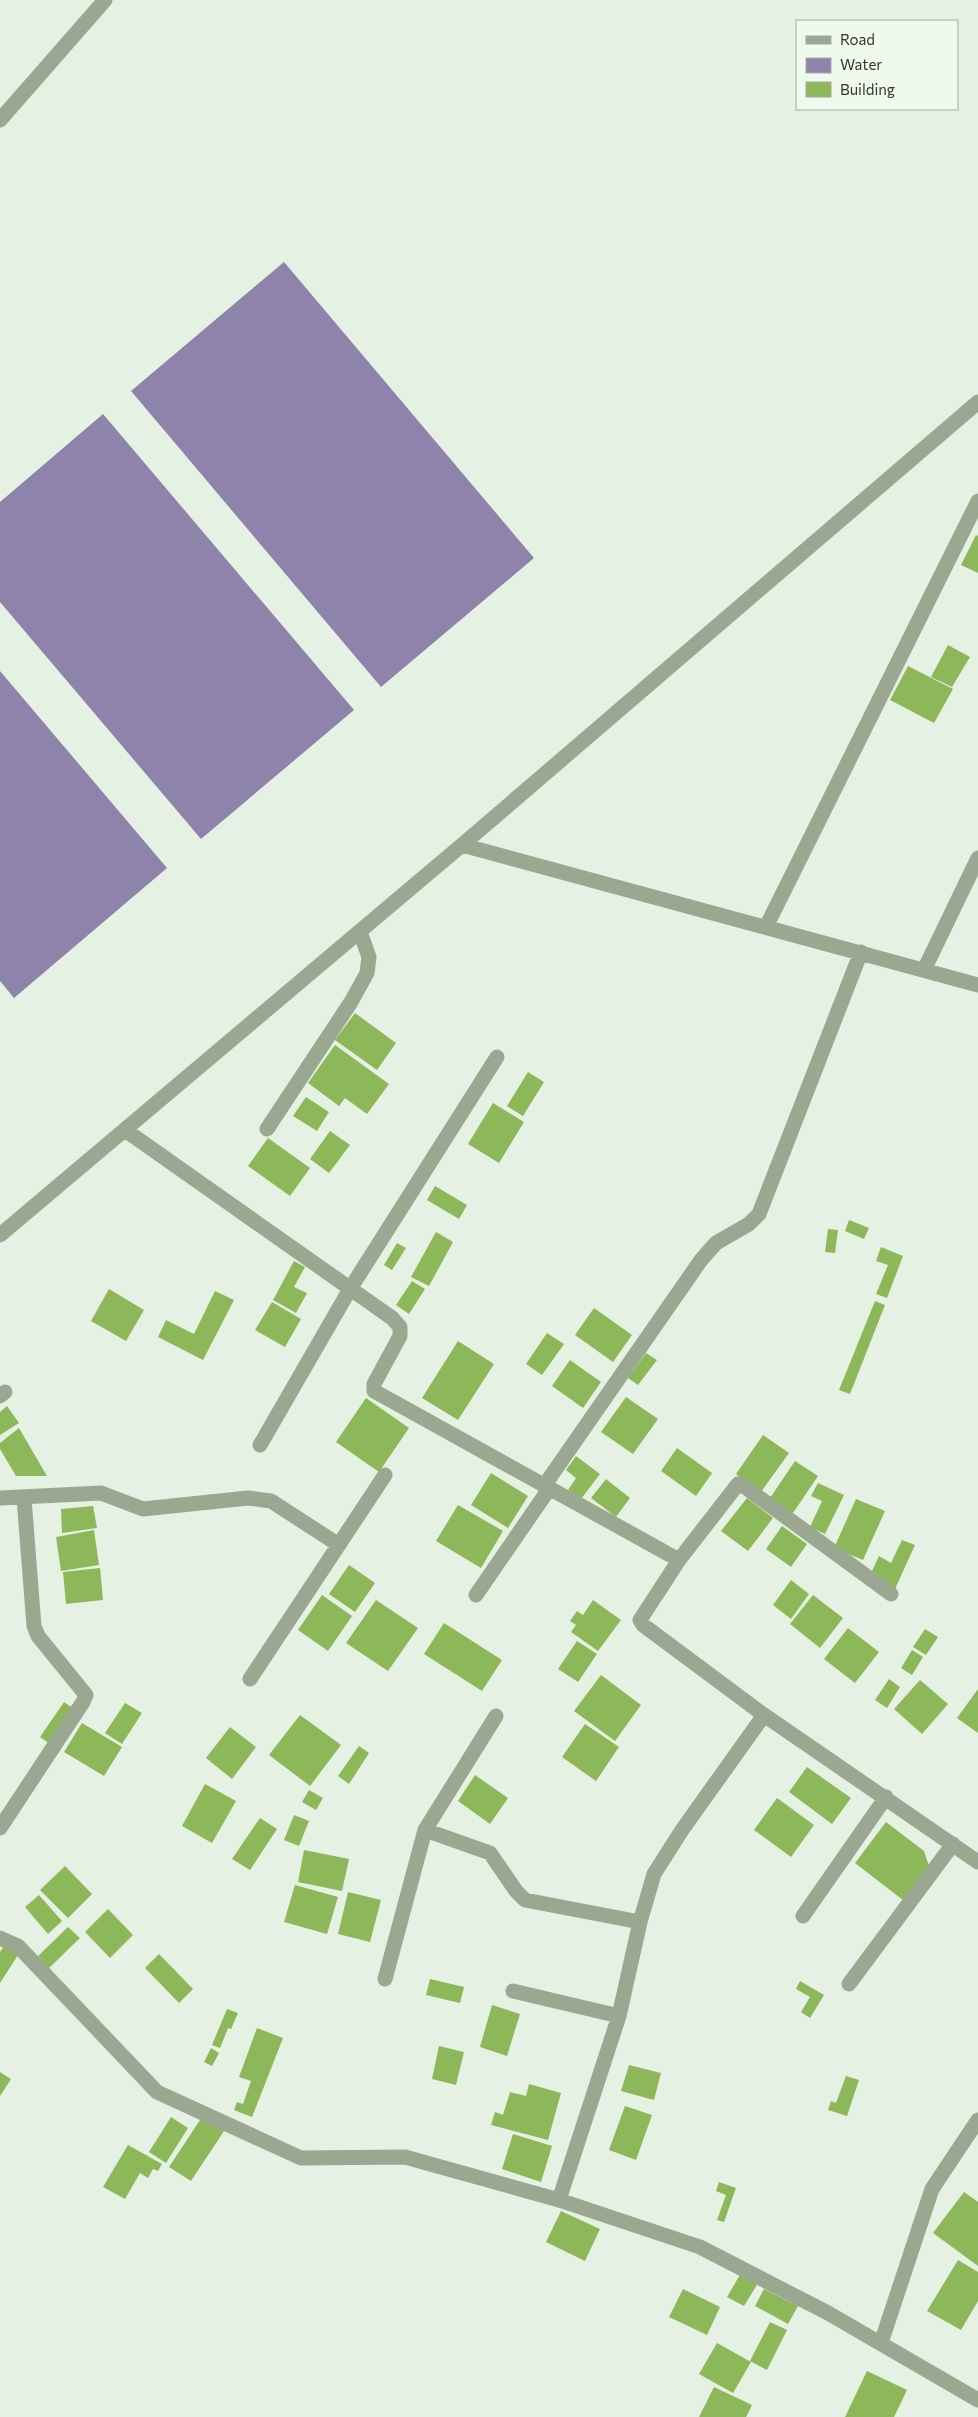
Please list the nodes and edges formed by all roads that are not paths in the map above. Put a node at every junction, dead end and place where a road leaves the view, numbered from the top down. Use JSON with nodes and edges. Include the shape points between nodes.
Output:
{"nodes":[{"id":1,"x":105,"y":0,"type":"edge"},
{"id":2,"x":0,"y":120,"type":"edge"},
{"id":3,"x":977,"y":405,"type":"edge"},
{"id":4,"x":978,"y":501,"type":"edge"},
{"id":5,"x":462,"y":846,"type":"junction"},
{"id":6,"x":978,"y":858,"type":"edge"},
{"id":7,"x":766,"y":927,"type":"junction"},
{"id":8,"x":360,"y":932,"type":"junction"},
{"id":9,"x":860,"y":952,"type":"junction"},
{"id":10,"x":924,"y":970,"type":"junction"},
{"id":11,"x":978,"y":984,"type":"edge"},
{"id":12,"x":497,"y":1057,"type":"dead end"},
{"id":13,"x":267,"y":1129,"type":"dead end"},
{"id":14,"x":125,"y":1130,"type":"junction"},
{"id":15,"x":0,"y":1235,"type":"edge"},
{"id":16,"x":350,"y":1289,"type":"junction"},
{"id":17,"x":260,"y":1446,"type":"dead end"},
{"id":18,"x":385,"y":1476,"type":"dead end"},
{"id":19,"x":546,"y":1487,"type":"junction"},
{"id":20,"x":0,"y":1498,"type":"edge"},
{"id":21,"x":24,"y":1498,"type":"junction"},
{"id":22,"x":339,"y":1545,"type":"junction"},
{"id":23,"x":679,"y":1560,"type":"junction"},
{"id":24,"x":892,"y":1594,"type":"dead end"},
{"id":25,"x":476,"y":1595,"type":"dead end"},
{"id":26,"x":250,"y":1679,"type":"dead end"},
{"id":27,"x":764,"y":1715,"type":"junction"},
{"id":28,"x":496,"y":1716,"type":"dead end"},
{"id":29,"x":886,"y":1797,"type":"junction"},
{"id":30,"x":0,"y":1828,"type":"edge"},
{"id":31,"x":425,"y":1830,"type":"junction"},
{"id":32,"x":953,"y":1844,"type":"junction"},
{"id":33,"x":978,"y":1862,"type":"edge"},
{"id":34,"x":803,"y":1916,"type":"dead end"},
{"id":35,"x":640,"y":1922,"type":"junction"},
{"id":36,"x":0,"y":1938,"type":"edge"},
{"id":37,"x":385,"y":1979,"type":"dead end"},
{"id":38,"x":850,"y":1984,"type":"dead end"},
{"id":39,"x":513,"y":1991,"type":"dead end"},
{"id":40,"x":619,"y":2016,"type":"junction"},
{"id":41,"x":978,"y":2120,"type":"edge"},
{"id":42,"x":559,"y":2200,"type":"junction"},
{"id":43,"x":880,"y":2343,"type":"junction"},
{"id":44,"x":978,"y":2400,"type":"edge"}],
"edges":[{"from":1,"to":2,"type":"street"},
{"from":3,"to":5,"type":"street"},
{"from":4,"to":7,"type":"street"},
{"from":5,"to":7,"type":"street"},
{"from":5,"to":8,"type":"street"},
{"from":6,"to":10,"type":"street"},
{"from":7,"to":9,"type":"street"},
{"from":8,"to":13,"type":"street","via":[[369,957],[367,973]]},
{"from":8,"to":14,"type":"street"},
{"from":9,"to":10,"type":"street"},
{"from":9,"to":19,"type":"street","via":[[759,1214],[749,1224],[716,1243],[701,1260]]},
{"from":10,"to":11,"type":"street"},
{"from":12,"to":16,"type":"street"},
{"from":14,"to":15,"type":"street"},
{"from":14,"to":16,"type":"street"},
{"from":16,"to":17,"type":"street"},
{"from":16,"to":19,"type":"street","via":[[400,1327],[400,1336],[374,1384],[374,1391]]},
{"from":18,"to":22,"type":"street"},
{"from":19,"to":23,"type":"street"},
{"from":19,"to":25,"type":"street"},
{"from":20,"to":21,"type":"street"},
{"from":21,"to":22,"type":"street","via":[[101,1493],[143,1509],[248,1498],[271,1501]]},
{"from":21,"to":30,"type":"street","via":[[34,1626],[38,1636],[86,1695]]},
{"from":22,"to":26,"type":"street"},
{"from":23,"to":24,"type":"street","via":[[738,1484]]},
{"from":23,"to":27,"type":"street","via":[[640,1620]]},
{"from":27,"to":29,"type":"street"},
{"from":27,"to":35,"type":"street","via":[[654,1874]]},
{"from":28,"to":31,"type":"street"},
{"from":29,"to":32,"type":"street"},
{"from":29,"to":34,"type":"street"},
{"from":31,"to":35,"type":"street","via":[[490,1853],[525,1900]]},
{"from":31,"to":37,"type":"street"},
{"from":32,"to":33,"type":"street"},
{"from":32,"to":38,"type":"street"},
{"from":35,"to":40,"type":"street"},
{"from":36,"to":42,"type":"street","via":[[18,1946],[157,2092],[301,2158],[405,2156]]},
{"from":39,"to":40,"type":"street"},
{"from":40,"to":42,"type":"street"},
{"from":41,"to":43,"type":"street","via":[[932,2189]]},
{"from":42,"to":43,"type":"street","via":[[700,2247],[828,2312]]},
{"from":43,"to":44,"type":"street"}]}
